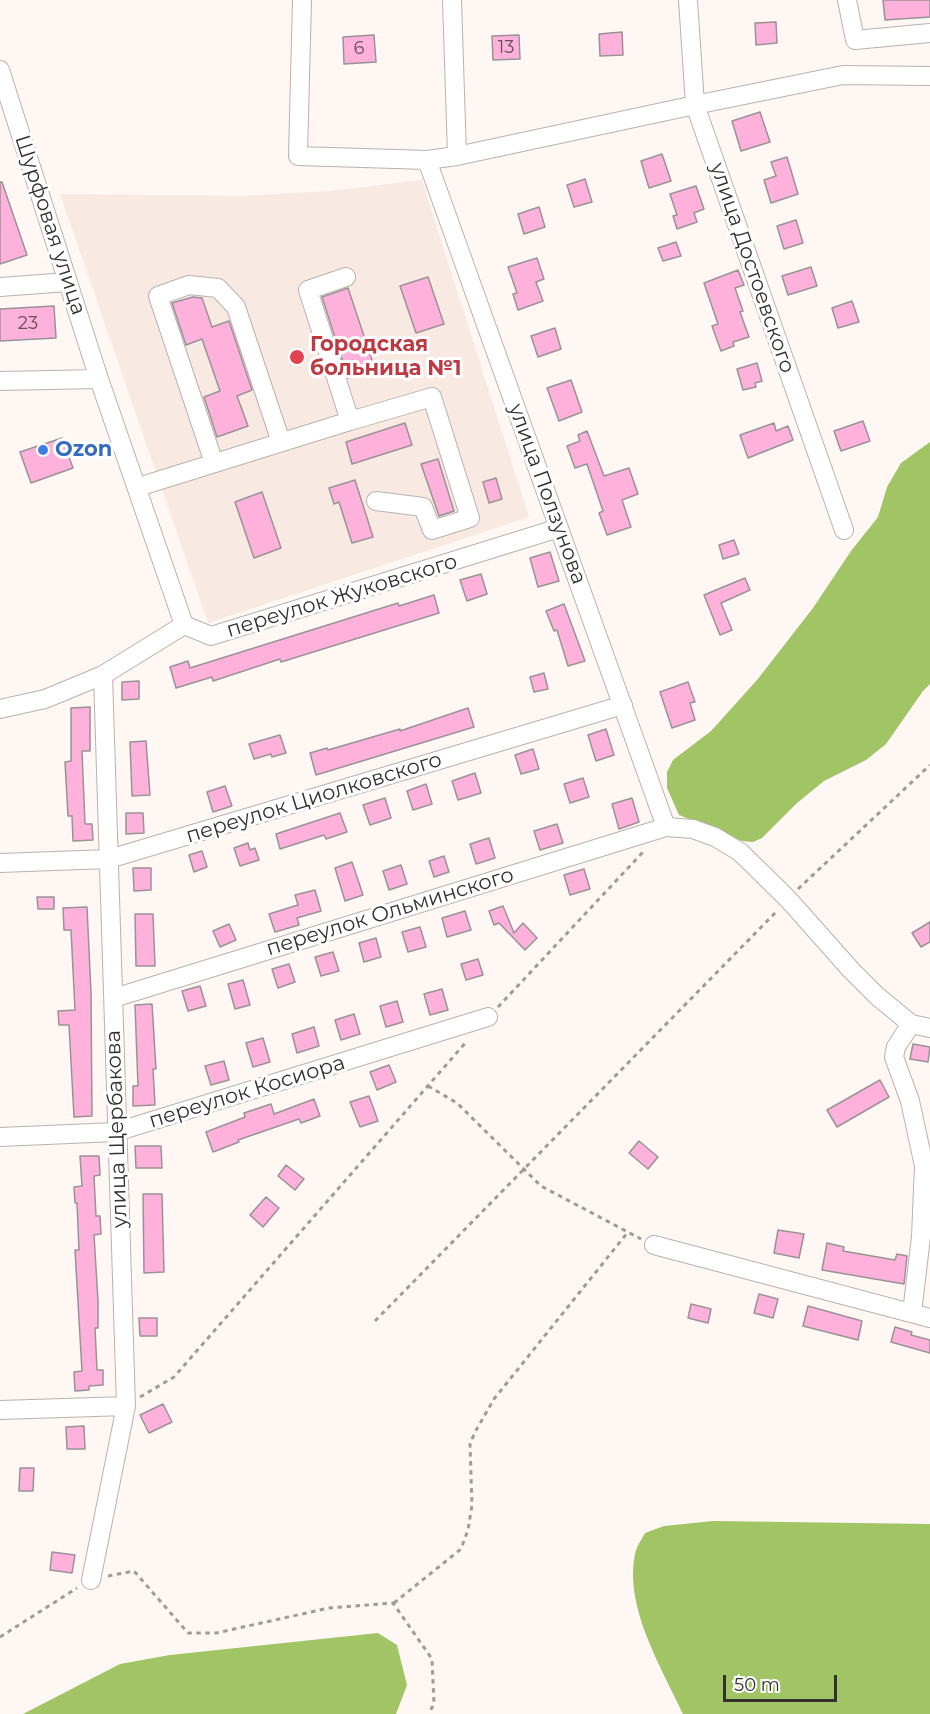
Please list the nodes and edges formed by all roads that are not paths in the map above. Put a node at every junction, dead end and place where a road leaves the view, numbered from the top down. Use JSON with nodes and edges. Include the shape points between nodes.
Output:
{"nodes":[{"id":1,"x":302,"y":0,"type":"edge"},
{"id":2,"x":452,"y":0,"type":"edge"},
{"id":3,"x":688,"y":0,"type":"edge"},
{"id":4,"x":847,"y":0,"type":"edge"},
{"id":5,"x":930,"y":33,"type":"edge"},
{"id":6,"x":0,"y":70,"type":"edge"},
{"id":7,"x":930,"y":76,"type":"edge"},
{"id":8,"x":695,"y":105,"type":"junction"},
{"id":9,"x":457,"y":156,"type":"junction"},
{"id":10,"x":427,"y":160,"type":"junction"},
{"id":11,"x":346,"y":277,"type":"dead end"},
{"id":12,"x":68,"y":282,"type":"junction"},
{"id":13,"x":0,"y":286,"type":"edge"},
{"id":14,"x":99,"y":379,"type":"junction"},
{"id":15,"x":0,"y":381,"type":"edge"},
{"id":16,"x":350,"y":421,"type":"junction"},
{"id":17,"x":281,"y":442,"type":"junction"},
{"id":18,"x":214,"y":463,"type":"junction"},
{"id":19,"x":138,"y":487,"type":"junction"},
{"id":20,"x":376,"y":501,"type":"dead end"},
{"id":21,"x":559,"y":528,"type":"junction"},
{"id":22,"x":844,"y":530,"type":"dead end"},
{"id":23,"x":184,"y":625,"type":"junction"},
{"id":24,"x":103,"y":675,"type":"junction"},
{"id":25,"x":623,"y":705,"type":"junction"},
{"id":26,"x":0,"y":709,"type":"edge"},
{"id":27,"x":666,"y":827,"type":"junction"},
{"id":28,"x":110,"y":859,"type":"junction"},
{"id":29,"x":0,"y":862,"type":"edge"},
{"id":30,"x":114,"y":998,"type":"junction"},
{"id":31,"x":488,"y":1017,"type":"road end"},
{"id":32,"x":911,"y":1024,"type":"junction"},
{"id":33,"x":930,"y":1028,"type":"edge"},
{"id":34,"x":116,"y":1132,"type":"junction"},
{"id":35,"x":0,"y":1137,"type":"edge"},
{"id":36,"x":654,"y":1245,"type":"road end"},
{"id":37,"x":912,"y":1313,"type":"junction"},
{"id":38,"x":930,"y":1318,"type":"edge"},
{"id":39,"x":126,"y":1406,"type":"junction"},
{"id":40,"x":0,"y":1410,"type":"edge"},
{"id":41,"x":91,"y":1580,"type":"road end"}],
"edges":[{"from":1,"to":10,"type":"street","via":[[298,156]]},
{"from":2,"to":9,"type":"street"},
{"from":3,"to":8,"type":"street","name":"улица Достоевского"},
{"from":4,"to":5,"type":"street","via":[[855,40]]},
{"from":6,"to":12,"type":"street","name":"Шурфовая улица"},
{"from":7,"to":8,"type":"street","via":[[843,75]]},
{"from":8,"to":9,"type":"street"},
{"from":8,"to":22,"type":"street","name":"улица Достоевского"},
{"from":9,"to":10,"type":"street"},
{"from":10,"to":21,"type":"street","name":"улица Ползунова"},
{"from":11,"to":16,"type":"street","via":[[308,290]]},
{"from":12,"to":13,"type":"street"},
{"from":12,"to":14,"type":"street","name":"Шурфовая улица"},
{"from":14,"to":15,"type":"street"},
{"from":14,"to":19,"type":"street"},
{"from":16,"to":17,"type":"street"},
{"from":16,"to":20,"type":"street","via":[[432,397],[470,518],[432,530],[423,507]]},
{"from":17,"to":18,"type":"street"},
{"from":17,"to":18,"type":"street","via":[[236,307],[218,288],[189,285],[158,296]]},
{"from":18,"to":19,"type":"street"},
{"from":19,"to":23,"type":"street"},
{"from":21,"to":23,"type":"street","name":"переулок Жуковского","via":[[212,636]]},
{"from":21,"to":25,"type":"street","name":"улица Ползунова"},
{"from":23,"to":24,"type":"street"},
{"from":24,"to":26,"type":"street","via":[[45,699]]},
{"from":24,"to":28,"type":"street","name":"улица Щербакова"},
{"from":25,"to":27,"type":"street","name":"улица Ползунова"},
{"from":25,"to":28,"type":"street","name":"переулок Циолковского"},
{"from":27,"to":30,"type":"street","name":"переулок Ольминского"},
{"from":27,"to":32,"type":"street","via":[[693,829],[740,852],[851,970]]},
{"from":28,"to":29,"type":"street","name":"переулок Циолковского"},
{"from":28,"to":30,"type":"street","name":"улица Щербакова"},
{"from":30,"to":34,"type":"street","name":"улица Щербакова"},
{"from":31,"to":34,"type":"street","name":"переулок Косиора"},
{"from":32,"to":33,"type":"street"},
{"from":32,"to":37,"type":"street","via":[[894,1057],[912,1108],[924,1166]]},
{"from":34,"to":35,"type":"street","name":"переулок Косиора"},
{"from":34,"to":39,"type":"street","name":"улица Щербакова"},
{"from":36,"to":37,"type":"street"},
{"from":37,"to":38,"type":"street"},
{"from":39,"to":40,"type":"street"},
{"from":39,"to":41,"type":"street","name":"улица Щербакова"}]}
